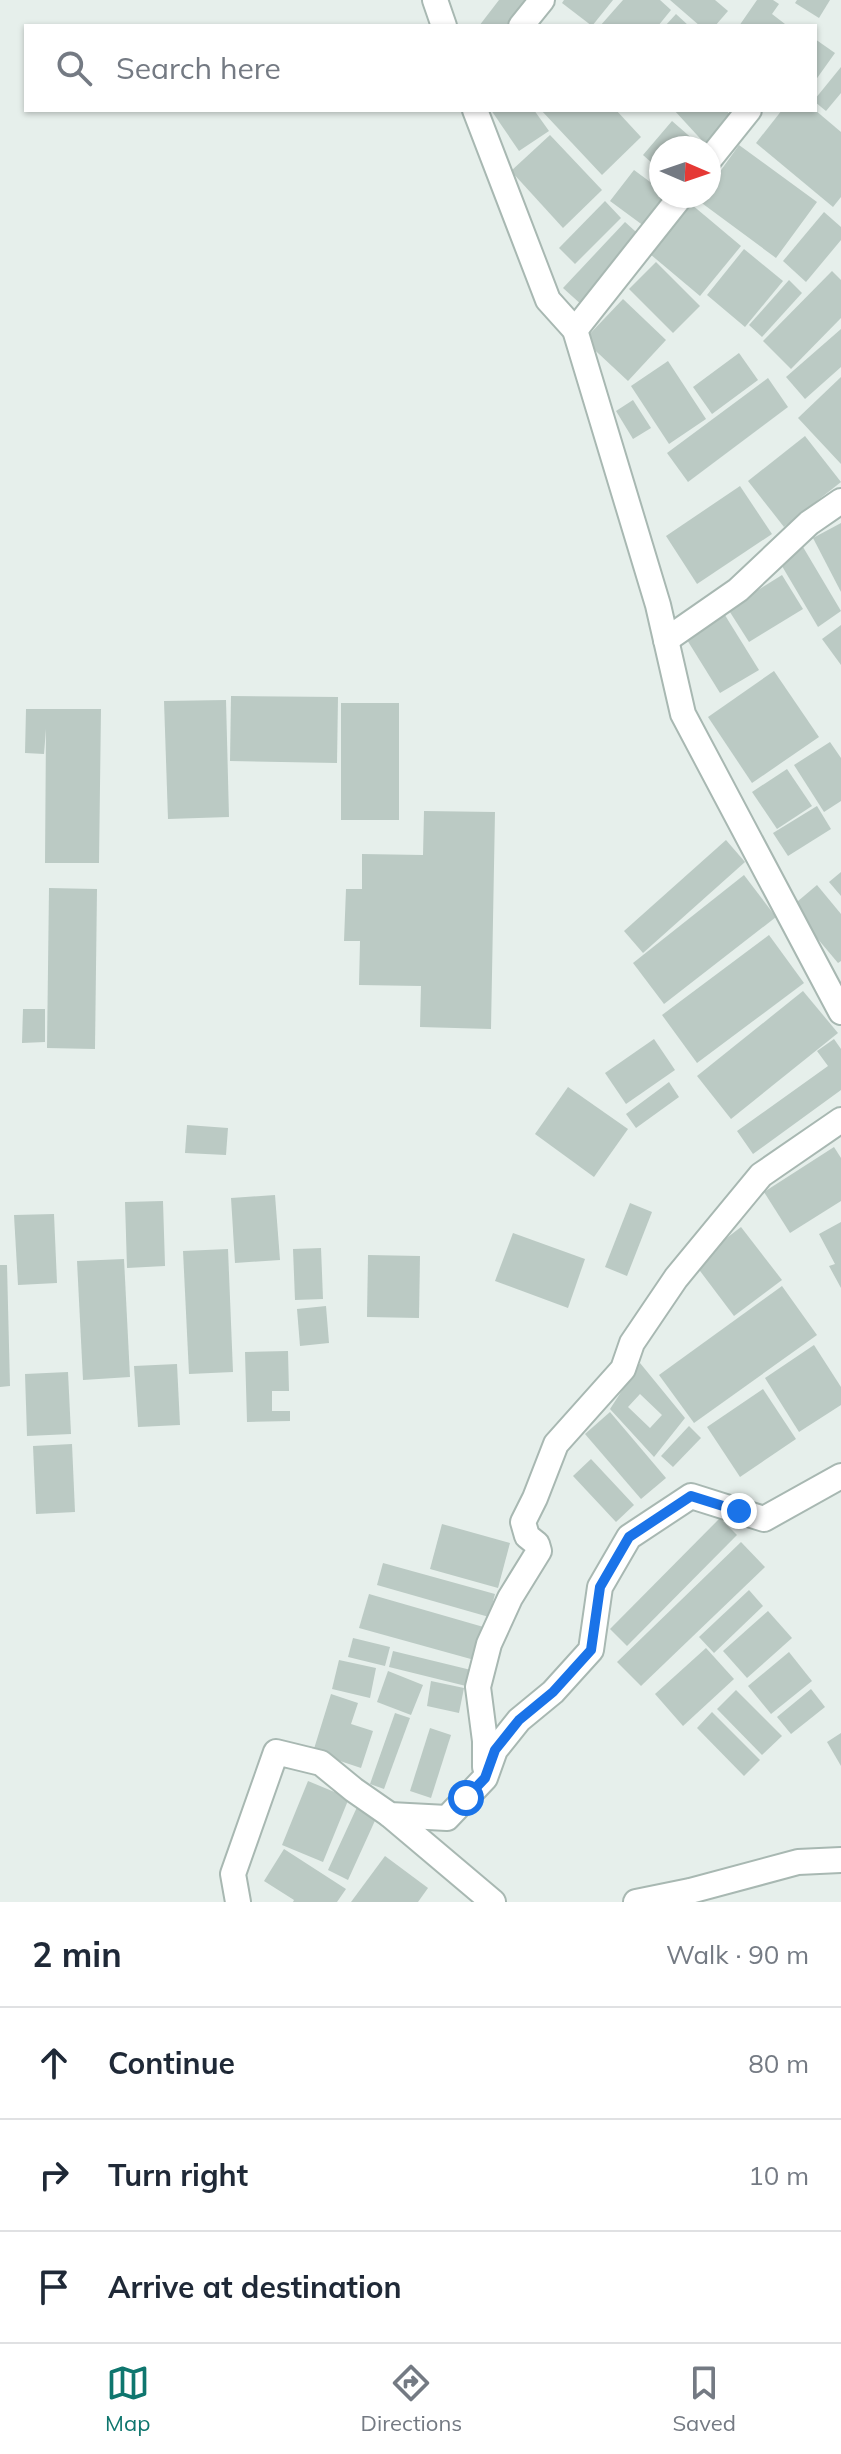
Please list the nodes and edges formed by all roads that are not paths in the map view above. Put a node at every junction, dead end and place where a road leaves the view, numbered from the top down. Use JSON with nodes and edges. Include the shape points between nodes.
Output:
{"nodes":[{"id":1,"x":435,"y":0,"type":"edge"},
{"id":2,"x":542,"y":0,"type":"edge"},
{"id":3,"x":443,"y":24,"type":"edge"},
{"id":4,"x":523,"y":24,"type":"edge"},
{"id":5,"x":476,"y":112,"type":"edge"},
{"id":6,"x":747,"y":112,"type":"edge"},
{"id":7,"x":721,"y":145,"type":"edge"},
{"id":8,"x":672,"y":208,"type":"edge"},
{"id":9,"x":575,"y":330,"type":"junction"},
{"id":10,"x":841,"y":501,"type":"edge"},
{"id":11,"x":666,"y":640,"type":"junction"},
{"id":12,"x":841,"y":1012,"type":"edge"},
{"id":13,"x":841,"y":1120,"type":"edge"},
{"id":14,"x":841,"y":1476,"type":"edge"},
{"id":15,"x":485,"y":1778,"type":"junction"},
{"id":16,"x":390,"y":1815,"type":"junction"},
{"id":17,"x":841,"y":1860,"type":"edge"},
{"id":18,"x":238,"y":1902,"type":"edge"},
{"id":19,"x":493,"y":1902,"type":"edge"},
{"id":20,"x":636,"y":1902,"type":"edge"}],
"edges":[{"from":1,"to":3,"type":"street"},
{"from":2,"to":4,"type":"street"},
{"from":5,"to":9,"type":"street","via":[[548,300]]},
{"from":6,"to":7,"type":"street"},
{"from":8,"to":9,"type":"street"},
{"from":9,"to":11,"type":"street"},
{"from":10,"to":11,"type":"street","via":[[809,523],[738,590]]},
{"from":11,"to":12,"type":"street","via":[[683,714]]},
{"from":13,"to":15,"type":"street","via":[[761,1175],[676,1278],[632,1343],[623,1369],[556,1444],[523,1522],[539,1551],[489,1644],[478,1687]]},
{"from":14,"to":15,"type":"street","via":[[764,1519],[691,1496],[629,1537],[600,1587],[591,1650],[519,1720],[495,1750]]},
{"from":15,"to":16,"type":"street","via":[[447,1818]]},
{"from":16,"to":18,"type":"street","via":[[321,1763],[276,1752],[233,1874]]},
{"from":16,"to":19,"type":"street"},
{"from":17,"to":20,"type":"street","via":[[798,1862]]}]}
